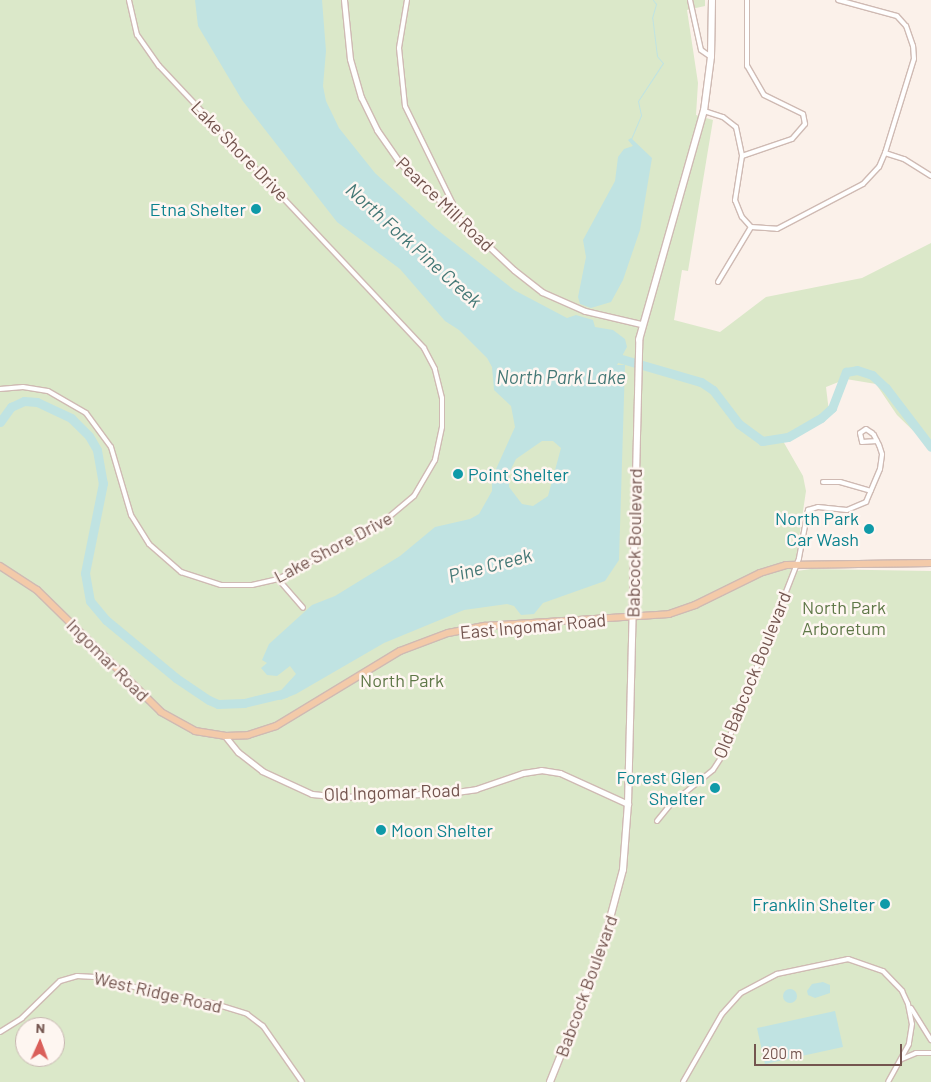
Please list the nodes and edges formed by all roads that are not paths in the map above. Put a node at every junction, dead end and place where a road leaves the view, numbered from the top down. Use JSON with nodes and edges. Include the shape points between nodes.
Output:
{"nodes":[{"id":1,"x":129,"y":0,"type":"edge"},
{"id":2,"x":344,"y":0,"type":"edge"},
{"id":3,"x":406,"y":0,"type":"edge"},
{"id":4,"x":690,"y":0,"type":"edge"},
{"id":5,"x":712,"y":0,"type":"edge"},
{"id":6,"x":747,"y":0,"type":"edge"},
{"id":7,"x":838,"y":0,"type":"edge"},
{"id":8,"x":711,"y":57,"type":"junction"},
{"id":9,"x":704,"y":111,"type":"junction"},
{"id":10,"x":885,"y":153,"type":"junction"},
{"id":11,"x":742,"y":156,"type":"junction"},
{"id":12,"x":931,"y":176,"type":"edge"},
{"id":13,"x":452,"y":212,"type":"junction"},
{"id":14,"x":751,"y":227,"type":"junction"},
{"id":15,"x":718,"y":282,"type":"dead end"},
{"id":16,"x":641,"y":324,"type":"junction"},
{"id":17,"x":0,"y":389,"type":"edge"},
{"id":18,"x":877,"y":441,"type":"junction"},
{"id":19,"x":823,"y":482,"type":"dead end"},
{"id":20,"x":871,"y":492,"type":"junction"},
{"id":21,"x":931,"y":563,"type":"edge"},
{"id":22,"x":797,"y":564,"type":"junction"},
{"id":23,"x":0,"y":566,"type":"edge"},
{"id":24,"x":278,"y":579,"type":"junction"},
{"id":25,"x":302,"y":608,"type":"dead end"},
{"id":26,"x":632,"y":618,"type":"junction"},
{"id":27,"x":225,"y":736,"type":"junction"},
{"id":28,"x":628,"y":804,"type":"junction"},
{"id":29,"x":657,"y":821,"type":"dead end"},
{"id":30,"x":908,"y":1004,"type":"junction"},
{"id":31,"x":0,"y":1032,"type":"edge"},
{"id":32,"x":931,"y":1040,"type":"edge"},
{"id":33,"x":931,"y":1054,"type":"edge"},
{"id":34,"x":902,"y":1059,"type":"junction"},
{"id":35,"x":302,"y":1082,"type":"edge"},
{"id":36,"x":550,"y":1082,"type":"edge"},
{"id":37,"x":683,"y":1082,"type":"edge"},
{"id":38,"x":888,"y":1082,"type":"edge"}],
"edges":[{"from":1,"to":24,"type":"street","name":"Lake Shore Drive","via":[[134,27],[150,55],[406,325],[424,348],[438,379],[443,418],[439,448],[430,471],[414,496],[386,521]]},
{"from":2,"to":13,"type":"street","name":"Pearce Mill Road","via":[[350,59],[361,97],[377,130],[400,163]]},
{"from":3,"to":13,"type":"street","via":[[399,48],[405,106],[453,204]]},
{"from":4,"to":8,"type":"street","via":[[701,50]]},
{"from":5,"to":8,"type":"main road","name":"Babcock Boulevard"},
{"from":6,"to":11,"type":"street","via":[[747,66],[764,95],[803,114],[805,124],[792,139]]},
{"from":7,"to":10,"type":"street","via":[[897,16],[911,35],[914,60]]},
{"from":8,"to":9,"type":"main road","name":"Babcock Boulevard"},
{"from":9,"to":11,"type":"street","via":[[736,127]]},
{"from":9,"to":16,"type":"main road","name":"Babcock Boulevard"},
{"from":10,"to":12,"type":"street","via":[[904,159]]},
{"from":10,"to":14,"type":"street","via":[[879,168],[863,184],[777,229]]},
{"from":11,"to":14,"type":"street","via":[[735,200],[742,217]]},
{"from":13,"to":16,"type":"street","name":"Pearce Mill Road","via":[[526,280],[553,298],[585,312]]},
{"from":14,"to":15,"type":"street"},
{"from":16,"to":26,"type":"main road","name":"Babcock Boulevard"},
{"from":17,"to":24,"type":"street","name":"Lake Shore Drive","via":[[23,387],[48,391],[72,402],[91,418],[114,456],[135,523],[154,550],[181,572],[226,586]]},
{"from":18,"to":18,"type":"street","via":[[868,430],[860,432],[862,442]]},
{"from":18,"to":20,"type":"street","via":[[882,464]]},
{"from":19,"to":20,"type":"street","via":[[840,482]]},
{"from":20,"to":22,"type":"street","name":"Old Babcock Boulevard","via":[[866,502],[854,509],[818,507],[808,510]]},
{"from":21,"to":22,"type":"main road","name":"East Ingomar Road"},
{"from":22,"to":26,"type":"main road","name":"East Ingomar Road","via":[[760,573],[686,609]]},
{"from":22,"to":29,"type":"street","name":"Old Babcock Boulevard","via":[[717,765],[671,804]]},
{"from":23,"to":27,"type":"main road","name":"Ingomar Road","via":[[37,590],[161,712],[195,731]]},
{"from":24,"to":25,"type":"street"},
{"from":26,"to":27,"type":"main road","name":"East Ingomar Road","via":[[485,626],[448,633],[400,651],[276,726],[248,735]]},
{"from":26,"to":28,"type":"main road","name":"Babcock Boulevard"},
{"from":27,"to":28,"type":"street","name":"Old Ingomar Road","via":[[262,772],[312,794],[342,797],[449,793],[476,789],[523,772],[541,770],[560,773]]},
{"from":28,"to":36,"type":"main road","name":"Babcock Boulevard","via":[[626,849],[615,910],[599,960]]},
{"from":30,"to":32,"type":"street"},
{"from":30,"to":34,"type":"street","via":[[911,1034]]},
{"from":30,"to":37,"type":"street","via":[[890,976],[864,962],[838,959],[777,974],[750,987],[728,1006]]},
{"from":31,"to":35,"type":"street","name":"West Ridge Road","via":[[22,1018],[60,981],[77,976],[99,977],[247,1014],[263,1026]]},
{"from":33,"to":34,"type":"street","via":[[916,1053]]},
{"from":34,"to":38,"type":"street"}]}
